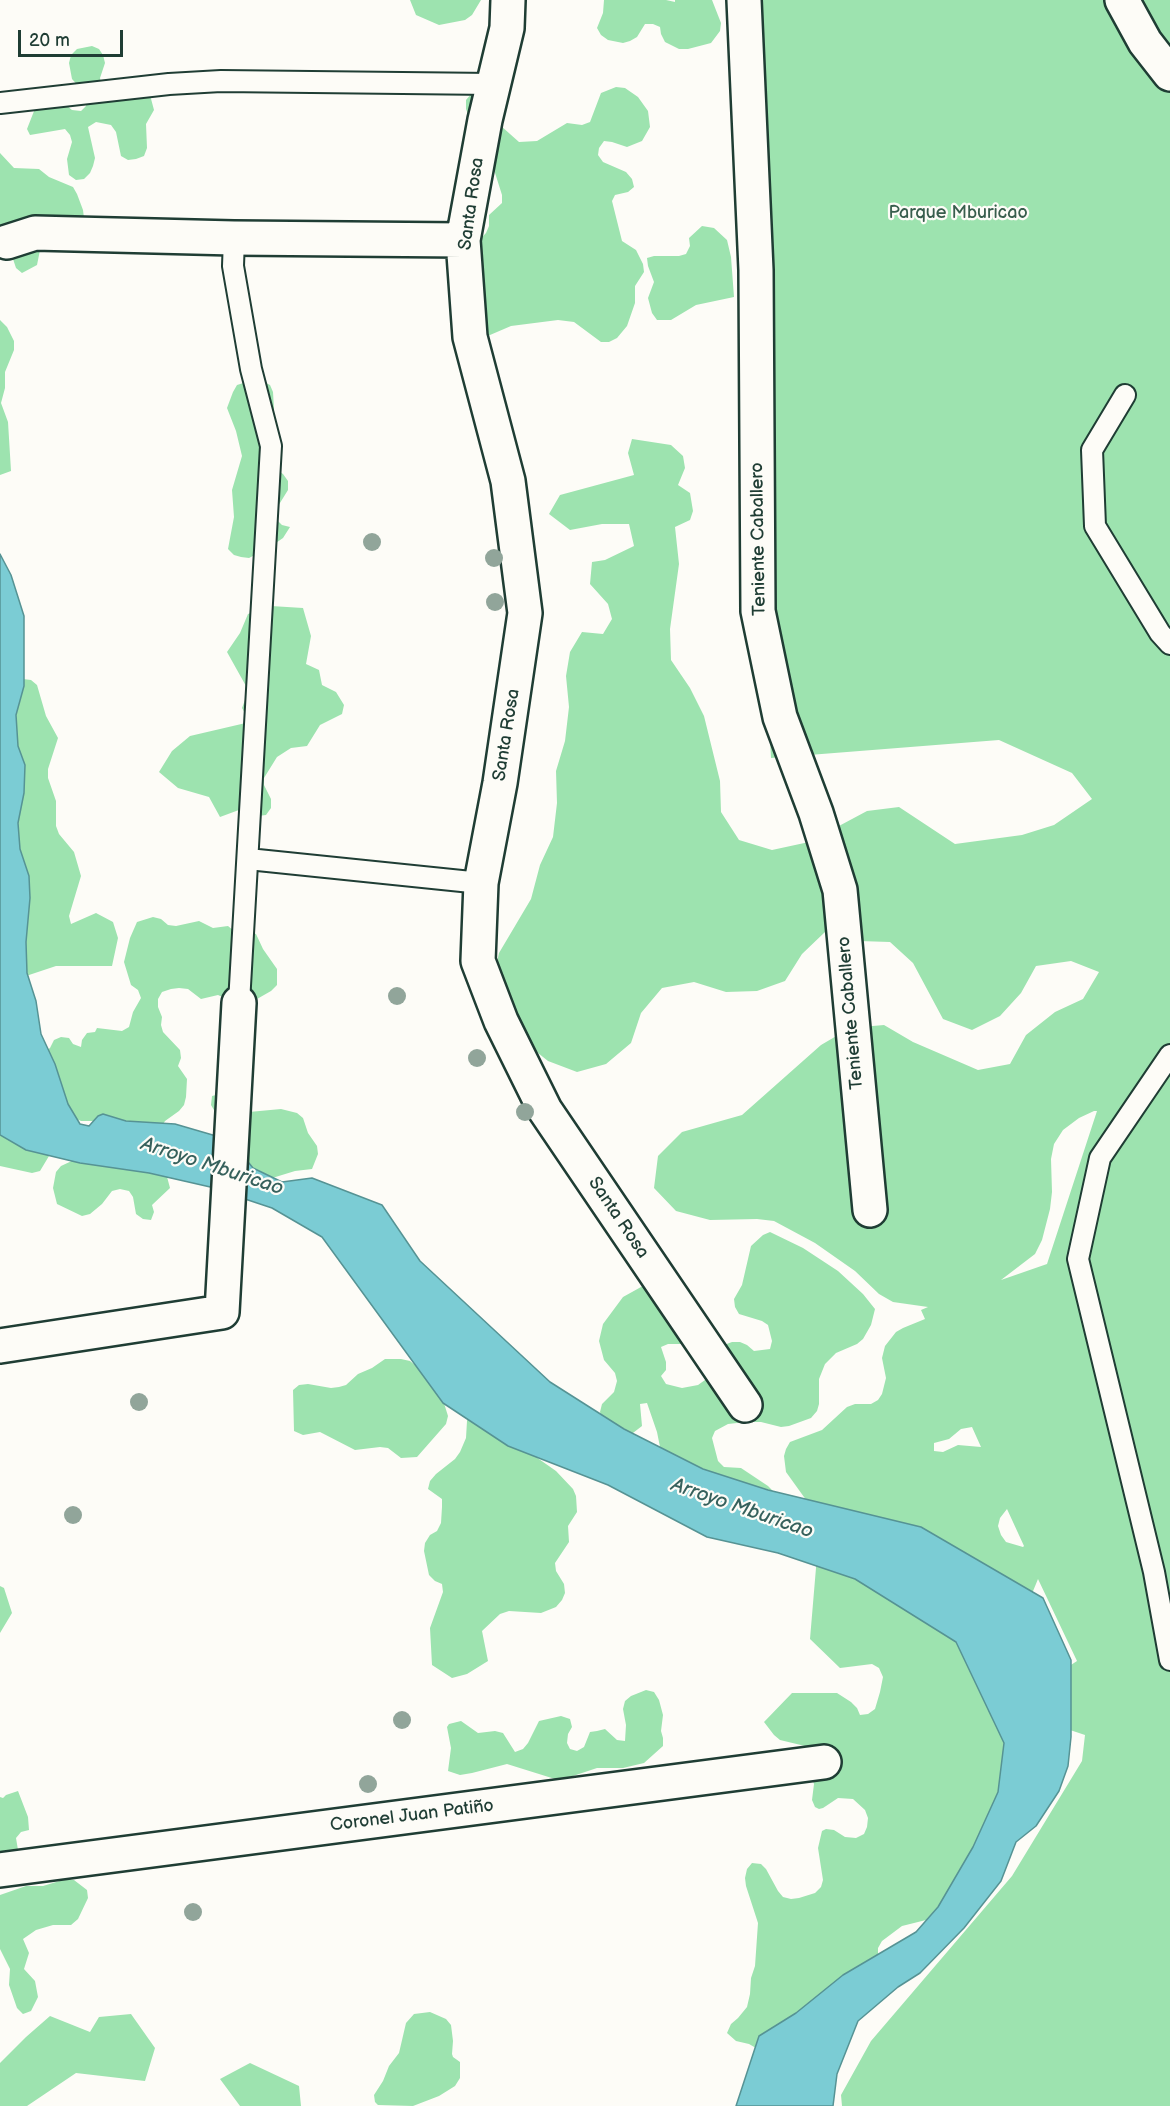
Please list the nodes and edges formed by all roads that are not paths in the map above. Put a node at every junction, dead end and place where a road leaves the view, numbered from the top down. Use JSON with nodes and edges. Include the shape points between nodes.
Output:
{"nodes":[{"id":1,"x":508,"y":0,"type":"edge"},
{"id":2,"x":744,"y":0,"type":"edge"},
{"id":3,"x":1122,"y":0,"type":"edge"},
{"id":4,"x":1170,"y":74,"type":"edge"},
{"id":5,"x":493,"y":84,"type":"junction"},
{"id":6,"x":0,"y":103,"type":"edge"},
{"id":7,"x":234,"y":238,"type":"junction"},
{"id":8,"x":463,"y":240,"type":"junction"},
{"id":9,"x":7,"y":242,"type":"dead end"},
{"id":10,"x":1125,"y":395,"type":"dead end"},
{"id":11,"x":1170,"y":644,"type":"edge"},
{"id":12,"x":248,"y":859,"type":"junction"},
{"id":13,"x":481,"y":882,"type":"junction"},
{"id":14,"x":239,"y":1003,"type":"joint"},
{"id":15,"x":1170,"y":1055,"type":"edge"},
{"id":16,"x":870,"y":1210,"type":"dead end"},
{"id":17,"x":0,"y":1346,"type":"edge"},
{"id":18,"x":745,"y":1405,"type":"dead end"},
{"id":19,"x":1170,"y":1660,"type":"edge"},
{"id":20,"x":824,"y":1762,"type":"dead end"},
{"id":21,"x":0,"y":1870,"type":"edge"}],
"edges":[{"from":1,"to":5,"type":"street","name":"Santa Rosa","via":[[507,28]]},
{"from":2,"to":16,"type":"street","name":"Teniente Caballero","via":[[756,270],[758,611],[780,717],[840,890]]},
{"from":3,"to":4,"type":"street","via":[[1145,42]]},
{"from":5,"to":6,"type":"lane","via":[[221,81]]},
{"from":5,"to":8,"type":"street","name":"Santa Rosa"},
{"from":7,"to":8,"type":"street"},
{"from":7,"to":9,"type":"street","via":[[35,233]]},
{"from":7,"to":12,"type":"lane","via":[[233,266],[249,358],[271,446]]},
{"from":8,"to":13,"type":"street","name":"Santa Rosa","via":[[470,338],[508,481],[525,614]]},
{"from":10,"to":11,"type":"lane","via":[[1092,450],[1095,526]]},
{"from":12,"to":13,"type":"lane"},
{"from":12,"to":14,"type":"lane"},
{"from":13,"to":18,"type":"street","name":"Santa Rosa","via":[[478,961],[501,1021],[545,1110]]},
{"from":14,"to":17,"type":"street","via":[[222,1312]]},
{"from":15,"to":19,"type":"lane","via":[[1100,1158],[1078,1259],[1154,1572]]},
{"from":20,"to":21,"type":"street","name":"Coronel Juan Patiño"}]}
